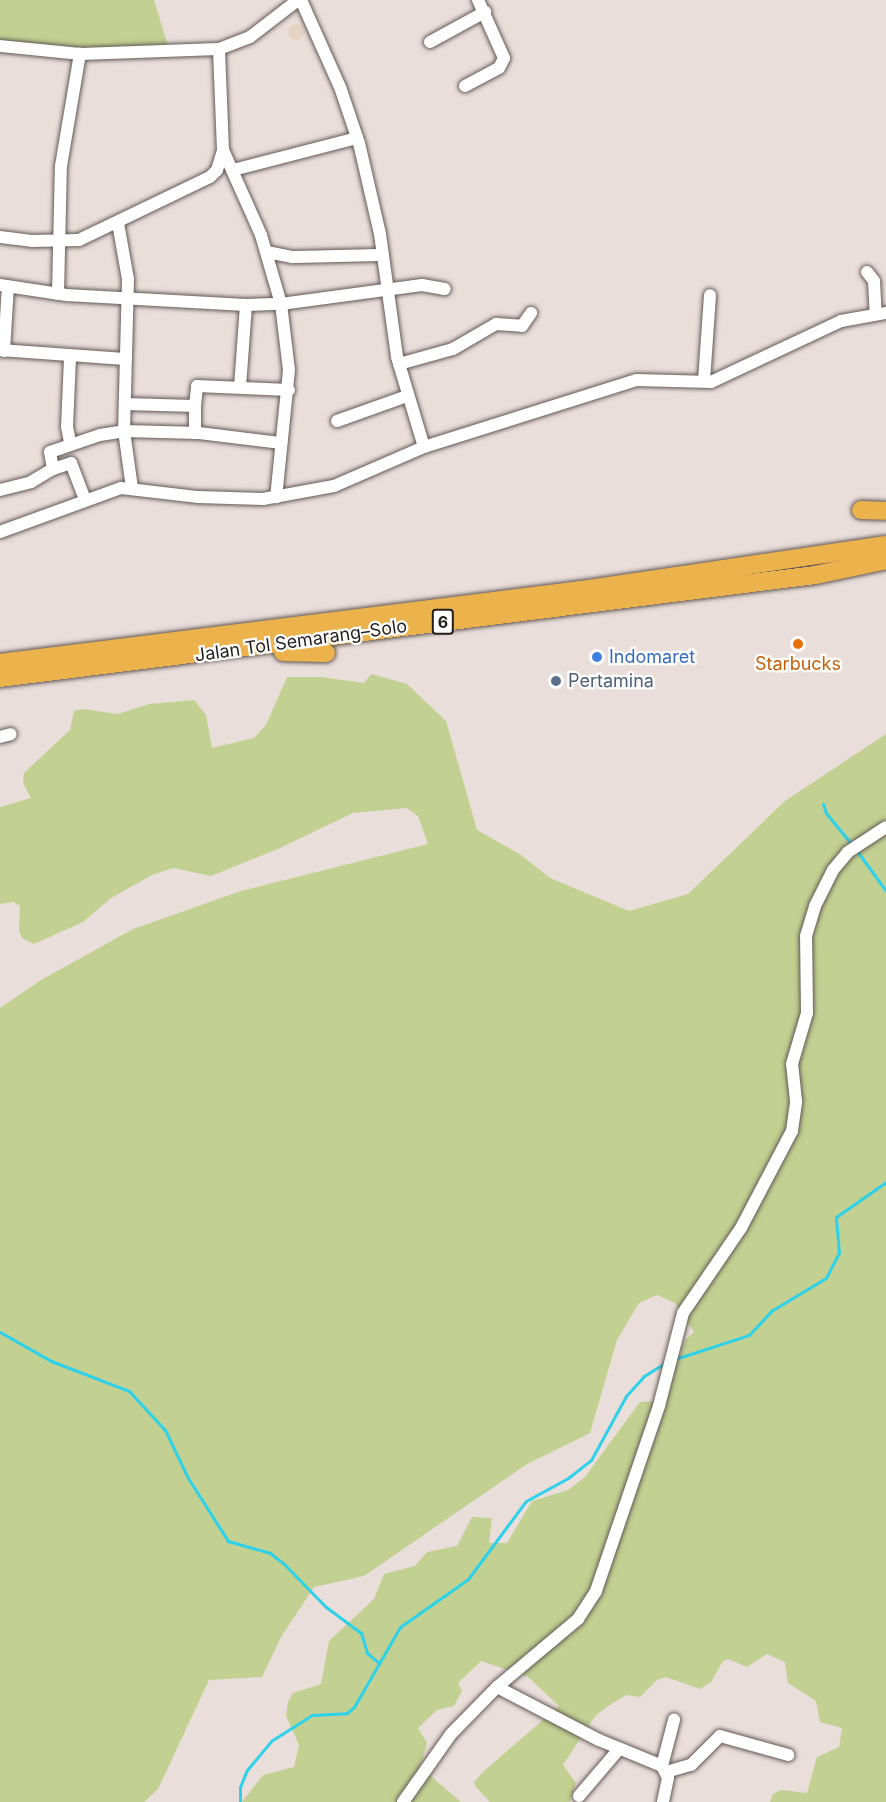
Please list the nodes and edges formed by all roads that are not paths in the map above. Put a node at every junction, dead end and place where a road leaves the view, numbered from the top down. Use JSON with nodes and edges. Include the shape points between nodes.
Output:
{"nodes":[{"id":1,"x":478,"y":0,"type":"edge"},
{"id":2,"x":297,"y":1,"type":"edge"},
{"id":3,"x":485,"y":12,"type":"junction"},
{"id":4,"x":430,"y":42,"type":"dead end"},
{"id":5,"x":0,"y":46,"type":"edge"},
{"id":6,"x":219,"y":49,"type":"junction"},
{"id":7,"x":80,"y":54,"type":"junction"},
{"id":8,"x":465,"y":86,"type":"dead end"},
{"id":9,"x":357,"y":138,"type":"junction"},
{"id":10,"x":223,"y":150,"type":"junction"},
{"id":11,"x":233,"y":170,"type":"junction"},
{"id":12,"x":117,"y":223,"type":"junction"},
{"id":13,"x":0,"y":237,"type":"edge"},
{"id":14,"x":58,"y":242,"type":"junction"},
{"id":15,"x":267,"y":252,"type":"junction"},
{"id":16,"x":383,"y":255,"type":"junction"},
{"id":17,"x":867,"y":272,"type":"dead end"},
{"id":18,"x":4,"y":286,"type":"edge"},
{"id":19,"x":445,"y":290,"type":"dead end"},
{"id":20,"x":388,"y":291,"type":"junction"},
{"id":21,"x":58,"y":294,"type":"junction"},
{"id":22,"x":710,"y":295,"type":"dead end"},
{"id":23,"x":128,"y":297,"type":"junction"},
{"id":24,"x":281,"y":304,"type":"junction"},
{"id":25,"x":246,"y":305,"type":"junction"},
{"id":26,"x":531,"y":313,"type":"dead end"},
{"id":27,"x":881,"y":313,"type":"edge"},
{"id":28,"x":2,"y":351,"type":"edge"},
{"id":29,"x":70,"y":357,"type":"junction"},
{"id":30,"x":125,"y":359,"type":"junction"},
{"id":31,"x":399,"y":364,"type":"junction"},
{"id":32,"x":704,"y":381,"type":"junction"},
{"id":33,"x":240,"y":387,"type":"junction"},
{"id":34,"x":289,"y":390,"type":"junction"},
{"id":35,"x":407,"y":396,"type":"junction"},
{"id":36,"x":125,"y":404,"type":"junction"},
{"id":37,"x":195,"y":406,"type":"junction"},
{"id":38,"x":337,"y":421,"type":"dead end"},
{"id":39,"x":124,"y":431,"type":"junction"},
{"id":40,"x":195,"y":433,"type":"junction"},
{"id":41,"x":70,"y":442,"type":"junction"},
{"id":42,"x":281,"y":443,"type":"junction"},
{"id":43,"x":424,"y":447,"type":"junction"},
{"id":44,"x":53,"y":469,"type":"junction"},
{"id":45,"x":132,"y":488,"type":"junction"},
{"id":46,"x":0,"y":490,"type":"edge"},
{"id":47,"x":276,"y":497,"type":"junction"},
{"id":48,"x":85,"y":499,"type":"junction"},
{"id":49,"x":861,"y":510,"type":"dead end"},
{"id":50,"x":886,"y":511,"type":"edge"},
{"id":51,"x":0,"y":532,"type":"edge"},
{"id":52,"x":886,"y":545,"type":"edge"},
{"id":53,"x":886,"y":560,"type":"edge"},
{"id":54,"x":131,"y":636,"type":"dead end"},
{"id":55,"x":98,"y":650,"type":"junction"},
{"id":56,"x":225,"y":651,"type":"junction"},
{"id":57,"x":326,"y":653,"type":"dead end"},
{"id":58,"x":0,"y":663,"type":"edge"},
{"id":59,"x":0,"y":678,"type":"edge"},
{"id":60,"x":886,"y":826,"type":"edge"},
{"id":61,"x":497,"y":1687,"type":"junction"},
{"id":62,"x":674,"y":1720,"type":"dead end"},
{"id":63,"x":619,"y":1749,"type":"junction"},
{"id":64,"x":788,"y":1755,"type":"dead end"},
{"id":65,"x":664,"y":1769,"type":"junction"},
{"id":66,"x":579,"y":1796,"type":"dead end"},
{"id":67,"x":402,"y":1802,"type":"edge"},
{"id":68,"x":663,"y":1802,"type":"edge"}],
"edges":[{"from":1,"to":3,"type":"street"},
{"from":2,"to":6,"type":"street","via":[[250,37]]},
{"from":2,"to":9,"type":"street"},
{"from":3,"to":4,"type":"street"},
{"from":3,"to":8,"type":"street","via":[[501,43],[503,62]]},
{"from":5,"to":7,"type":"street"},
{"from":6,"to":7,"type":"street"},
{"from":6,"to":10,"type":"street"},
{"from":7,"to":14,"type":"street","via":[[61,166]]},
{"from":9,"to":11,"type":"street"},
{"from":9,"to":16,"type":"street"},
{"from":10,"to":11,"type":"street"},
{"from":10,"to":12,"type":"street","via":[[217,170],[210,177]]},
{"from":11,"to":15,"type":"street"},
{"from":12,"to":14,"type":"street","via":[[79,240]]},
{"from":12,"to":23,"type":"street"},
{"from":13,"to":14,"type":"street"},
{"from":14,"to":21,"type":"street"},
{"from":15,"to":16,"type":"street","via":[[323,258]]},
{"from":15,"to":24,"type":"street"},
{"from":16,"to":20,"type":"street"},
{"from":17,"to":27,"type":"street","via":[[874,281]]},
{"from":18,"to":21,"type":"street"},
{"from":18,"to":28,"type":"street"},
{"from":19,"to":20,"type":"street","via":[[426,285]]},
{"from":20,"to":24,"type":"street"},
{"from":20,"to":31,"type":"street"},
{"from":21,"to":23,"type":"street"},
{"from":22,"to":32,"type":"street"},
{"from":23,"to":25,"type":"street"},
{"from":23,"to":30,"type":"street"},
{"from":24,"to":25,"type":"street"},
{"from":24,"to":34,"type":"street"},
{"from":25,"to":33,"type":"street"},
{"from":26,"to":31,"type":"street","via":[[522,326],[496,324],[453,349]]},
{"from":27,"to":32,"type":"street","via":[[841,321],[711,382]]},
{"from":28,"to":29,"type":"street"},
{"from":29,"to":30,"type":"street"},
{"from":29,"to":41,"type":"street"},
{"from":30,"to":36,"type":"street"},
{"from":31,"to":35,"type":"street"},
{"from":32,"to":43,"type":"street","via":[[636,380]]},
{"from":33,"to":34,"type":"street"},
{"from":33,"to":37,"type":"street","via":[[195,387]]},
{"from":34,"to":42,"type":"street"},
{"from":35,"to":38,"type":"street"},
{"from":35,"to":43,"type":"street"},
{"from":36,"to":37,"type":"street"},
{"from":36,"to":39,"type":"street"},
{"from":37,"to":40,"type":"street"},
{"from":39,"to":40,"type":"street"},
{"from":39,"to":41,"type":"street"},
{"from":39,"to":45,"type":"street"},
{"from":40,"to":42,"type":"street"},
{"from":41,"to":44,"type":"street","via":[[48,453]]},
{"from":42,"to":47,"type":"street"},
{"from":43,"to":47,"type":"street","via":[[334,486]]},
{"from":44,"to":46,"type":"street","via":[[31,482]]},
{"from":44,"to":48,"type":"street","via":[[71,463]]},
{"from":45,"to":47,"type":"street","via":[[198,497]]},
{"from":45,"to":48,"type":"street"},
{"from":48,"to":51,"type":"street"},
{"from":49,"to":50,"type":"highway"},
{"from":52,"to":55,"type":"highway","name":"Jalan Tol Semarang–Solo","number":"6","via":[[615,585]]},
{"from":53,"to":56,"type":"highway","name":"Jalan Tol Semarang–Solo","number":"6","via":[[815,574]]},
{"from":54,"to":55,"type":"highway"},
{"from":55,"to":58,"type":"highway","name":"Jalan Tol Semarang–Solo","number":"6"},
{"from":56,"to":57,"type":"highway"},
{"from":56,"to":59,"type":"highway","name":"Jalan Tol Semarang–Solo","number":"6"},
{"from":60,"to":61,"type":"street","via":[[848,852],[828,879],[808,923],[809,995],[792,1064],[796,1101],[792,1131],[741,1228],[715,1270],[690,1297],[591,1600],[565,1631]]},
{"from":61,"to":63,"type":"street"},
{"from":61,"to":67,"type":"street","via":[[451,1734]]},
{"from":62,"to":65,"type":"street"},
{"from":63,"to":65,"type":"street"},
{"from":63,"to":66,"type":"street"},
{"from":64,"to":65,"type":"street","via":[[720,1736],[691,1765]]},
{"from":65,"to":68,"type":"street"}]}
